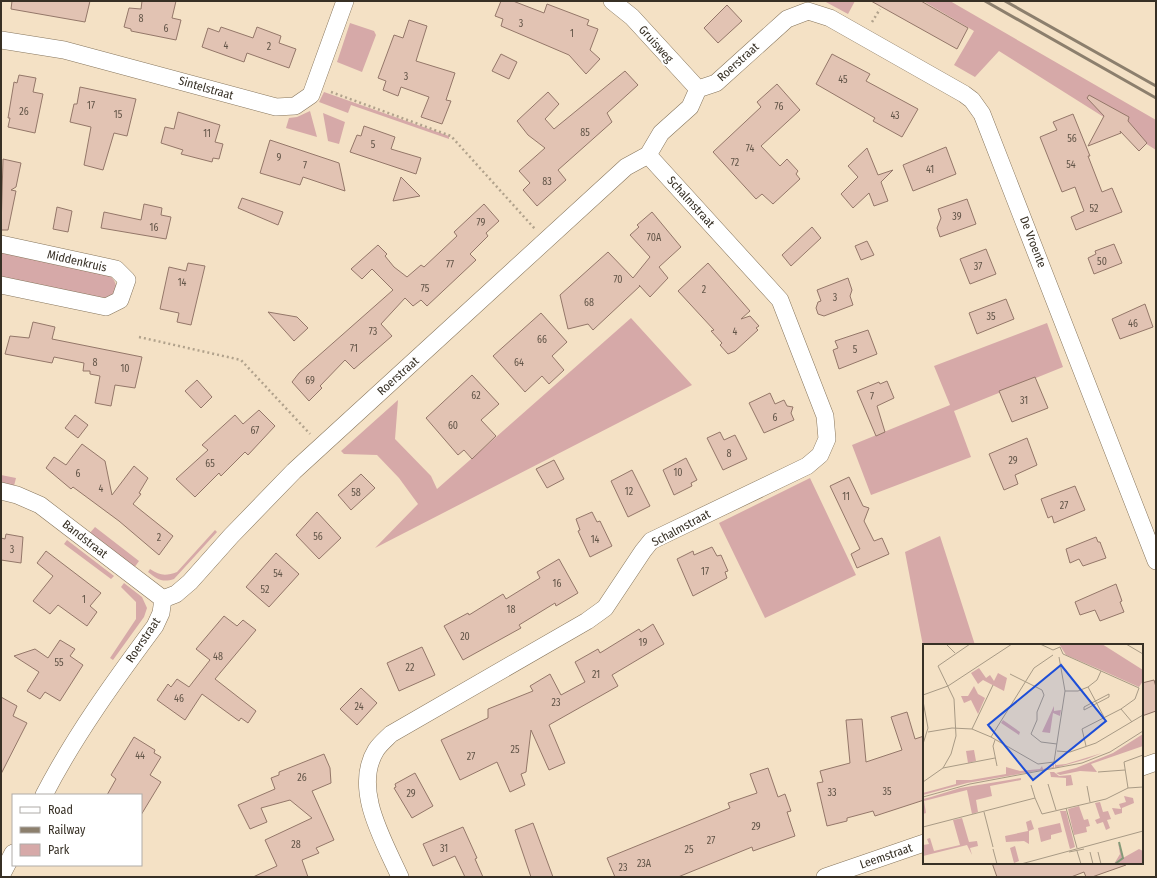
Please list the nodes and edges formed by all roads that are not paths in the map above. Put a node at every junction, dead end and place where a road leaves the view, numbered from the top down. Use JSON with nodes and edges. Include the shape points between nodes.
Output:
{"nodes":[{"id":1,"x":345,"y":1,"type":"edge"},
{"id":2,"x":612,"y":1,"type":"edge"},
{"id":3,"x":808,"y":11,"type":"joint"},
{"id":4,"x":1,"y":40,"type":"edge"},
{"id":5,"x":698,"y":89,"type":"junction"},
{"id":6,"x":648,"y":155,"type":"junction"},
{"id":7,"x":1,"y":244,"type":"edge"},
{"id":8,"x":1,"y":285,"type":"edge"},
{"id":9,"x":1,"y":491,"type":"edge"},
{"id":10,"x":1156,"y":561,"type":"edge"},
{"id":11,"x":163,"y":599,"type":"junction"},
{"id":12,"x":1156,"y":762,"type":"edge"},
{"id":13,"x":1143,"y":767,"type":"edge"},
{"id":14,"x":45,"y":794,"type":"edge"},
{"id":15,"x":923,"y":843,"type":"edge"},
{"id":16,"x":12,"y":855,"type":"edge"},
{"id":17,"x":1,"y":876,"type":"edge"},
{"id":18,"x":400,"y":877,"type":"edge"},
{"id":19,"x":825,"y":877,"type":"edge"}],
"edges":[{"from":1,"to":4,"type":"street","name":"Sintelstraat","via":[[310,95],[295,106],[276,107],[64,50]]},
{"from":2,"to":5,"type":"street","name":"Gruisweg","via":[[632,17]]},
{"from":3,"to":5,"type":"street","name":"Roerstraat","via":[[787,19],[716,83]]},
{"from":3,"to":10,"type":"street","name":"De Vroente","via":[[830,18],[964,94],[982,114]]},
{"from":5,"to":6,"type":"street","via":[[690,107],[661,133]]},
{"from":6,"to":11,"type":"street","name":"Roerstraat","via":[[626,167],[294,471],[190,582],[176,594]]},
{"from":6,"to":18,"type":"street","name":"Schalmstraat","via":[[780,300],[825,416],[827,439],[820,455],[807,466],[651,541],[605,608],[587,621],[391,734],[376,750],[367,787],[371,812]]},
{"from":7,"to":8,"type":"street","name":"Middenkruis","via":[[116,269],[126,280],[120,300],[106,307]]},
{"from":9,"to":11,"type":"street","name":"Bandstraat","via":[[40,505]]},
{"from":11,"to":14,"type":"street","name":"Roerstraat","via":[[161,613],[155,626],[102,699]]},
{"from":12,"to":13,"type":"street"},
{"from":15,"to":19,"type":"street","name":"Leemstraat"},
{"from":16,"to":17,"type":"street"}]}
